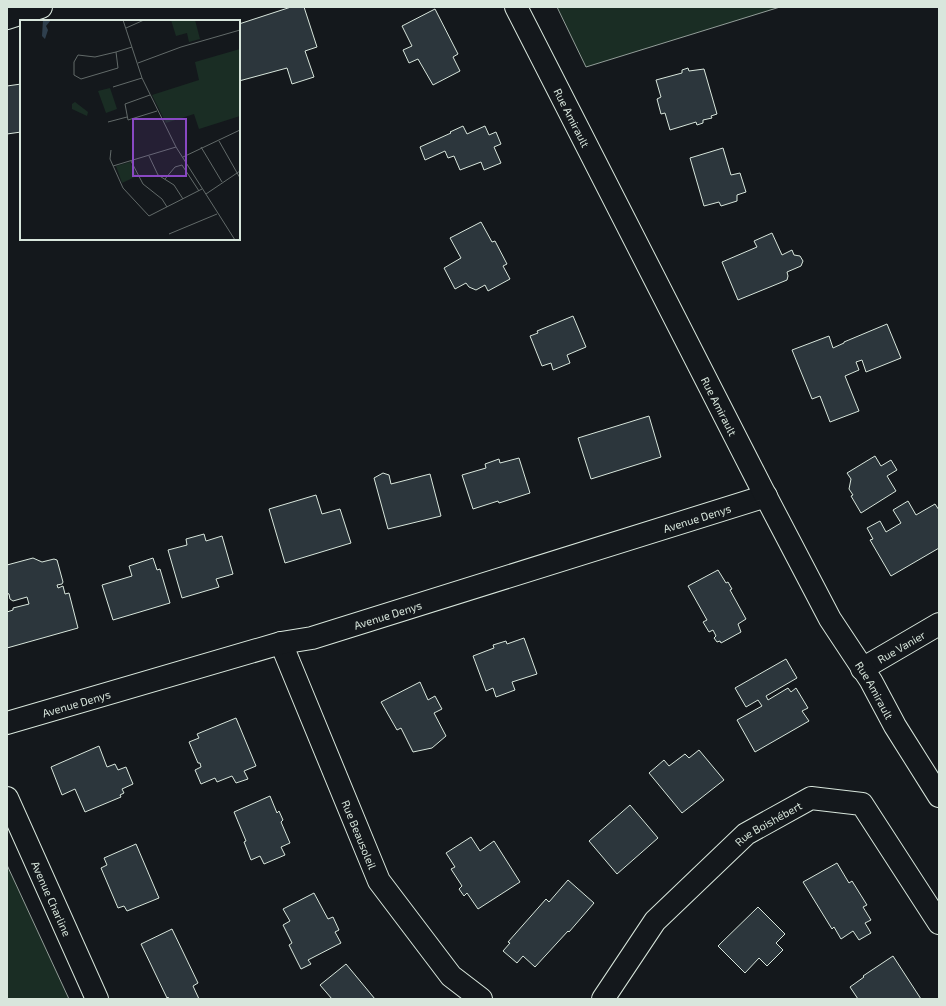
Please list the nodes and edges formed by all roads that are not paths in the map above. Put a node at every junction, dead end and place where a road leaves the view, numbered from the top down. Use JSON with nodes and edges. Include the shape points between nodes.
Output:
{"nodes":[{"id":1,"x":41,"y":7,"type":"edge"},
{"id":2,"x":516,"y":7,"type":"edge"},
{"id":3,"x":7,"y":18,"type":"edge"},
{"id":4,"x":766,"y":496,"type":"junction"},
{"id":5,"x":939,"y":624,"type":"edge"},
{"id":6,"x":281,"y":643,"type":"junction"},
{"id":7,"x":862,"y":669,"type":"junction"},
{"id":8,"x":7,"y":723,"type":"edge"},
{"id":9,"x":939,"y":796,"type":"edge"},
{"id":10,"x":7,"y":798,"type":"edge"},
{"id":11,"x":939,"y":923,"type":"edge"},
{"id":12,"x":97,"y":999,"type":"edge"},
{"id":13,"x":481,"y":999,"type":"edge"},
{"id":14,"x":604,"y":999,"type":"edge"}],
"edges":[{"from":1,"to":3,"type":"street"},
{"from":2,"to":4,"type":"street","name":"Rue Amirault"},
{"from":4,"to":6,"type":"street","name":"Avenue Denys","via":[[312,638]]},
{"from":4,"to":7,"type":"street","name":"Rue Amirault","via":[[830,620]]},
{"from":5,"to":7,"type":"street","name":"Rue Vanier"},
{"from":6,"to":8,"type":"street","name":"Avenue Denys"},
{"from":6,"to":13,"type":"street","name":"Rue Beausoleil","via":[[379,881],[451,976]]},
{"from":7,"to":9,"type":"street","name":"Rue Amirault"},
{"from":10,"to":12,"type":"street","name":"Avenue Charline"},
{"from":11,"to":14,"type":"street","name":"Rue Boishébert","via":[[862,804],[811,798],[746,834],[655,922]]}]}
